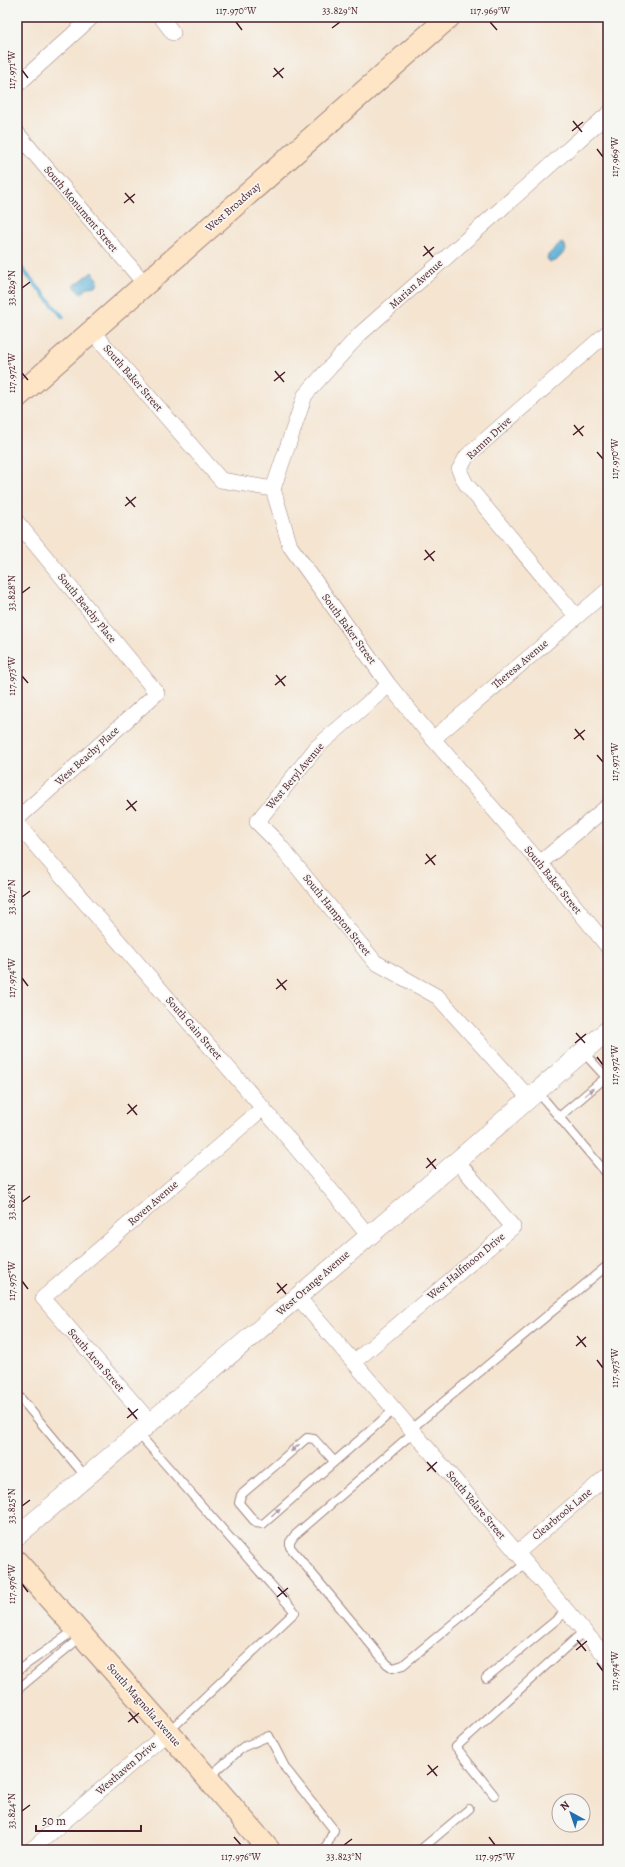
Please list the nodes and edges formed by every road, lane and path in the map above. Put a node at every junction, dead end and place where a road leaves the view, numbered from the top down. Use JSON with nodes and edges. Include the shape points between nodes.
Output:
{"nodes":[{"id":1,"x":92,"y":17,"type":"edge"},
{"id":2,"x":161,"y":17,"type":"edge"},
{"id":3,"x":449,"y":17,"type":"edge"},
{"id":4,"x":173,"y":33,"type":"dead end"},
{"id":5,"x":17,"y":85,"type":"edge"},
{"id":6,"x":608,"y":114,"type":"edge"},
{"id":7,"x":17,"y":133,"type":"edge"},
{"id":8,"x":145,"y":284,"type":"junction"},
{"id":9,"x":92,"y":331,"type":"junction"},
{"id":10,"x":608,"y":332,"type":"edge"},
{"id":11,"x":17,"y":397,"type":"edge"},
{"id":12,"x":273,"y":489,"type":"junction"},
{"id":13,"x":17,"y":522,"type":"edge"},
{"id":14,"x":608,"y":590,"type":"edge"},
{"id":15,"x":576,"y":616,"type":"junction"},
{"id":16,"x":389,"y":685,"type":"junction"},
{"id":17,"x":157,"y":693,"type":"joint"},
{"id":18,"x":433,"y":739,"type":"junction"},
{"id":19,"x":608,"y":806,"type":"edge"},
{"id":20,"x":17,"y":819,"type":"edge"},
{"id":21,"x":257,"y":822,"type":"joint"},
{"id":22,"x":17,"y":824,"type":"edge"},
{"id":23,"x":540,"y":863,"type":"junction"},
{"id":24,"x":608,"y":947,"type":"edge"},
{"id":25,"x":608,"y":1030,"type":"edge"},
{"id":26,"x":582,"y":1051,"type":"junction"},
{"id":27,"x":533,"y":1094,"type":"junction"},
{"id":28,"x":263,"y":1108,"type":"junction"},
{"id":29,"x":559,"y":1118,"type":"junction"},
{"id":30,"x":457,"y":1161,"type":"junction"},
{"id":31,"x":608,"y":1175,"type":"edge"},
{"id":32,"x":368,"y":1235,"type":"junction"},
{"id":33,"x":608,"y":1265,"type":"edge"},
{"id":34,"x":297,"y":1296,"type":"junction"},
{"id":35,"x":43,"y":1298,"type":"joint"},
{"id":36,"x":354,"y":1362,"type":"junction"},
{"id":37,"x":17,"y":1394,"type":"edge"},
{"id":38,"x":395,"y":1409,"type":"junction"},
{"id":39,"x":144,"y":1428,"type":"junction"},
{"id":40,"x":413,"y":1430,"type":"junction"},
{"id":41,"x":334,"y":1461,"type":"junction"},
{"id":42,"x":608,"y":1475,"type":"edge"},
{"id":43,"x":86,"y":1477,"type":"junction"},
{"id":44,"x":17,"y":1536,"type":"edge"},
{"id":45,"x":521,"y":1558,"type":"junction"},
{"id":46,"x":17,"y":1562,"type":"edge"},
{"id":47,"x":567,"y":1611,"type":"junction"},
{"id":48,"x":584,"y":1631,"type":"junction"},
{"id":49,"x":79,"y":1632,"type":"junction"},
{"id":50,"x":608,"y":1659,"type":"edge"},
{"id":51,"x":17,"y":1671,"type":"edge"},
{"id":52,"x":486,"y":1678,"type":"dead end"},
{"id":53,"x":17,"y":1690,"type":"edge"},
{"id":54,"x":168,"y":1732,"type":"junction"},
{"id":55,"x":207,"y":1779,"type":"junction"},
{"id":56,"x":494,"y":1795,"type":"dead end"},
{"id":57,"x":469,"y":1809,"type":"dead end"},
{"id":58,"x":30,"y":1850,"type":"edge"},
{"id":59,"x":268,"y":1850,"type":"edge"},
{"id":60,"x":321,"y":1850,"type":"edge"},
{"id":61,"x":420,"y":1850,"type":"edge"}],
"edges":[{"from":1,"to":5,"type":"street"},
{"from":2,"to":4,"type":"street"},
{"from":3,"to":8,"type":"main road","name":"West Broadway"},
{"from":6,"to":12,"type":"street","name":"Marian Avenue","via":[[360,334],[320,378],[305,395]]},
{"from":7,"to":8,"type":"street","name":"South Monument Street"},
{"from":8,"to":9,"type":"main road","name":"West Broadway"},
{"from":9,"to":11,"type":"main road","name":"West Broadway"},
{"from":9,"to":12,"type":"street","name":"South Baker Street","via":[[221,480]]},
{"from":10,"to":15,"type":"street","name":"Ramm Drive","via":[[467,456],[460,470],[466,484]]},
{"from":12,"to":16,"type":"street","name":"South Baker Street","via":[[290,546]]},
{"from":13,"to":17,"type":"street","name":"South Beachy Place"},
{"from":14,"to":15,"type":"street","name":"Theresa Avenue"},
{"from":15,"to":18,"type":"street","name":"Theresa Avenue"},
{"from":16,"to":18,"type":"street","name":"South Baker Street"},
{"from":16,"to":21,"type":"street","name":"West Beryl Avenue","via":[[317,747]]},
{"from":17,"to":20,"type":"street","name":"West Beachy Place"},
{"from":18,"to":23,"type":"street","name":"South Baker Street"},
{"from":19,"to":23,"type":"street"},
{"from":21,"to":27,"type":"street","name":"South Hampton Street","via":[[276,841],[375,962],[438,997]]},
{"from":22,"to":28,"type":"street","name":"South Gain Street"},
{"from":23,"to":24,"type":"street","name":"South Baker Street"},
{"from":25,"to":26,"type":"street","name":"West Orange Avenue"},
{"from":26,"to":27,"type":"street","name":"West Orange Avenue"},
{"from":29,"to":26,"type":"lane","one_way":true,"via":[[604,1079],[605,1076]]},
{"from":27,"to":29,"type":"lane"},
{"from":27,"to":30,"type":"street","name":"West Orange Avenue"},
{"from":28,"to":32,"type":"street","name":"South Gain Street"},
{"from":28,"to":35,"type":"street","name":"Roven Avenue"},
{"from":29,"to":31,"type":"lane"},
{"from":30,"to":32,"type":"street","name":"West Orange Avenue"},
{"from":30,"to":36,"type":"street","name":"West Halfmoon Drive","via":[[513,1226]]},
{"from":32,"to":34,"type":"street","name":"West Orange Avenue"},
{"from":33,"to":40,"type":"lane"},
{"from":34,"to":36,"type":"street","name":"South Velare Street"},
{"from":34,"to":39,"type":"street","name":"West Orange Avenue"},
{"from":35,"to":39,"type":"street","name":"South Aron Street"},
{"from":36,"to":38,"type":"street","name":"South Velare Street"},
{"from":37,"to":43,"type":"lane"},
{"from":38,"to":40,"type":"street","name":"South Velare Street"},
{"from":38,"to":41,"type":"lane"},
{"from":39,"to":43,"type":"street","name":"West Orange Avenue"},
{"from":39,"to":54,"type":"lane","via":[[295,1612]]},
{"from":40,"to":45,"type":"street","name":"South Velare Street"},
{"from":40,"to":45,"type":"lane","via":[[290,1542],[290,1547],[388,1664],[393,1668],[403,1665]]},
{"from":41,"to":41,"type":"lane","one_way":true,"via":[[314,1439],[307,1438],[241,1495],[239,1503],[256,1523],[263,1524]]},
{"from":42,"to":45,"type":"street","name":"Clearbrook Lane"},
{"from":43,"to":44,"type":"street","name":"West Orange Avenue"},
{"from":45,"to":47,"type":"street","name":"South Velare Street"},
{"from":46,"to":49,"type":"main road","name":"South Magnolia Avenue"},
{"from":47,"to":48,"type":"street","name":"South Velare Street"},
{"from":47,"to":52,"type":"lane"},
{"from":48,"to":50,"type":"street","name":"South Velare Street"},
{"from":48,"to":56,"type":"lane","via":[[456,1747]]},
{"from":49,"to":51,"type":"lane"},
{"from":49,"to":53,"type":"lane"},
{"from":49,"to":54,"type":"main road","name":"South Magnolia Avenue"},
{"from":54,"to":55,"type":"main road","name":"South Magnolia Avenue"},
{"from":54,"to":58,"type":"street","name":"Westhaven Drive"},
{"from":55,"to":59,"type":"main road","name":"South Magnolia Avenue"},
{"from":55,"to":60,"type":"lane","via":[[243,1747],[269,1736],[286,1769],[334,1830],[326,1846]]},
{"from":57,"to":61,"type":"lane"}]}
